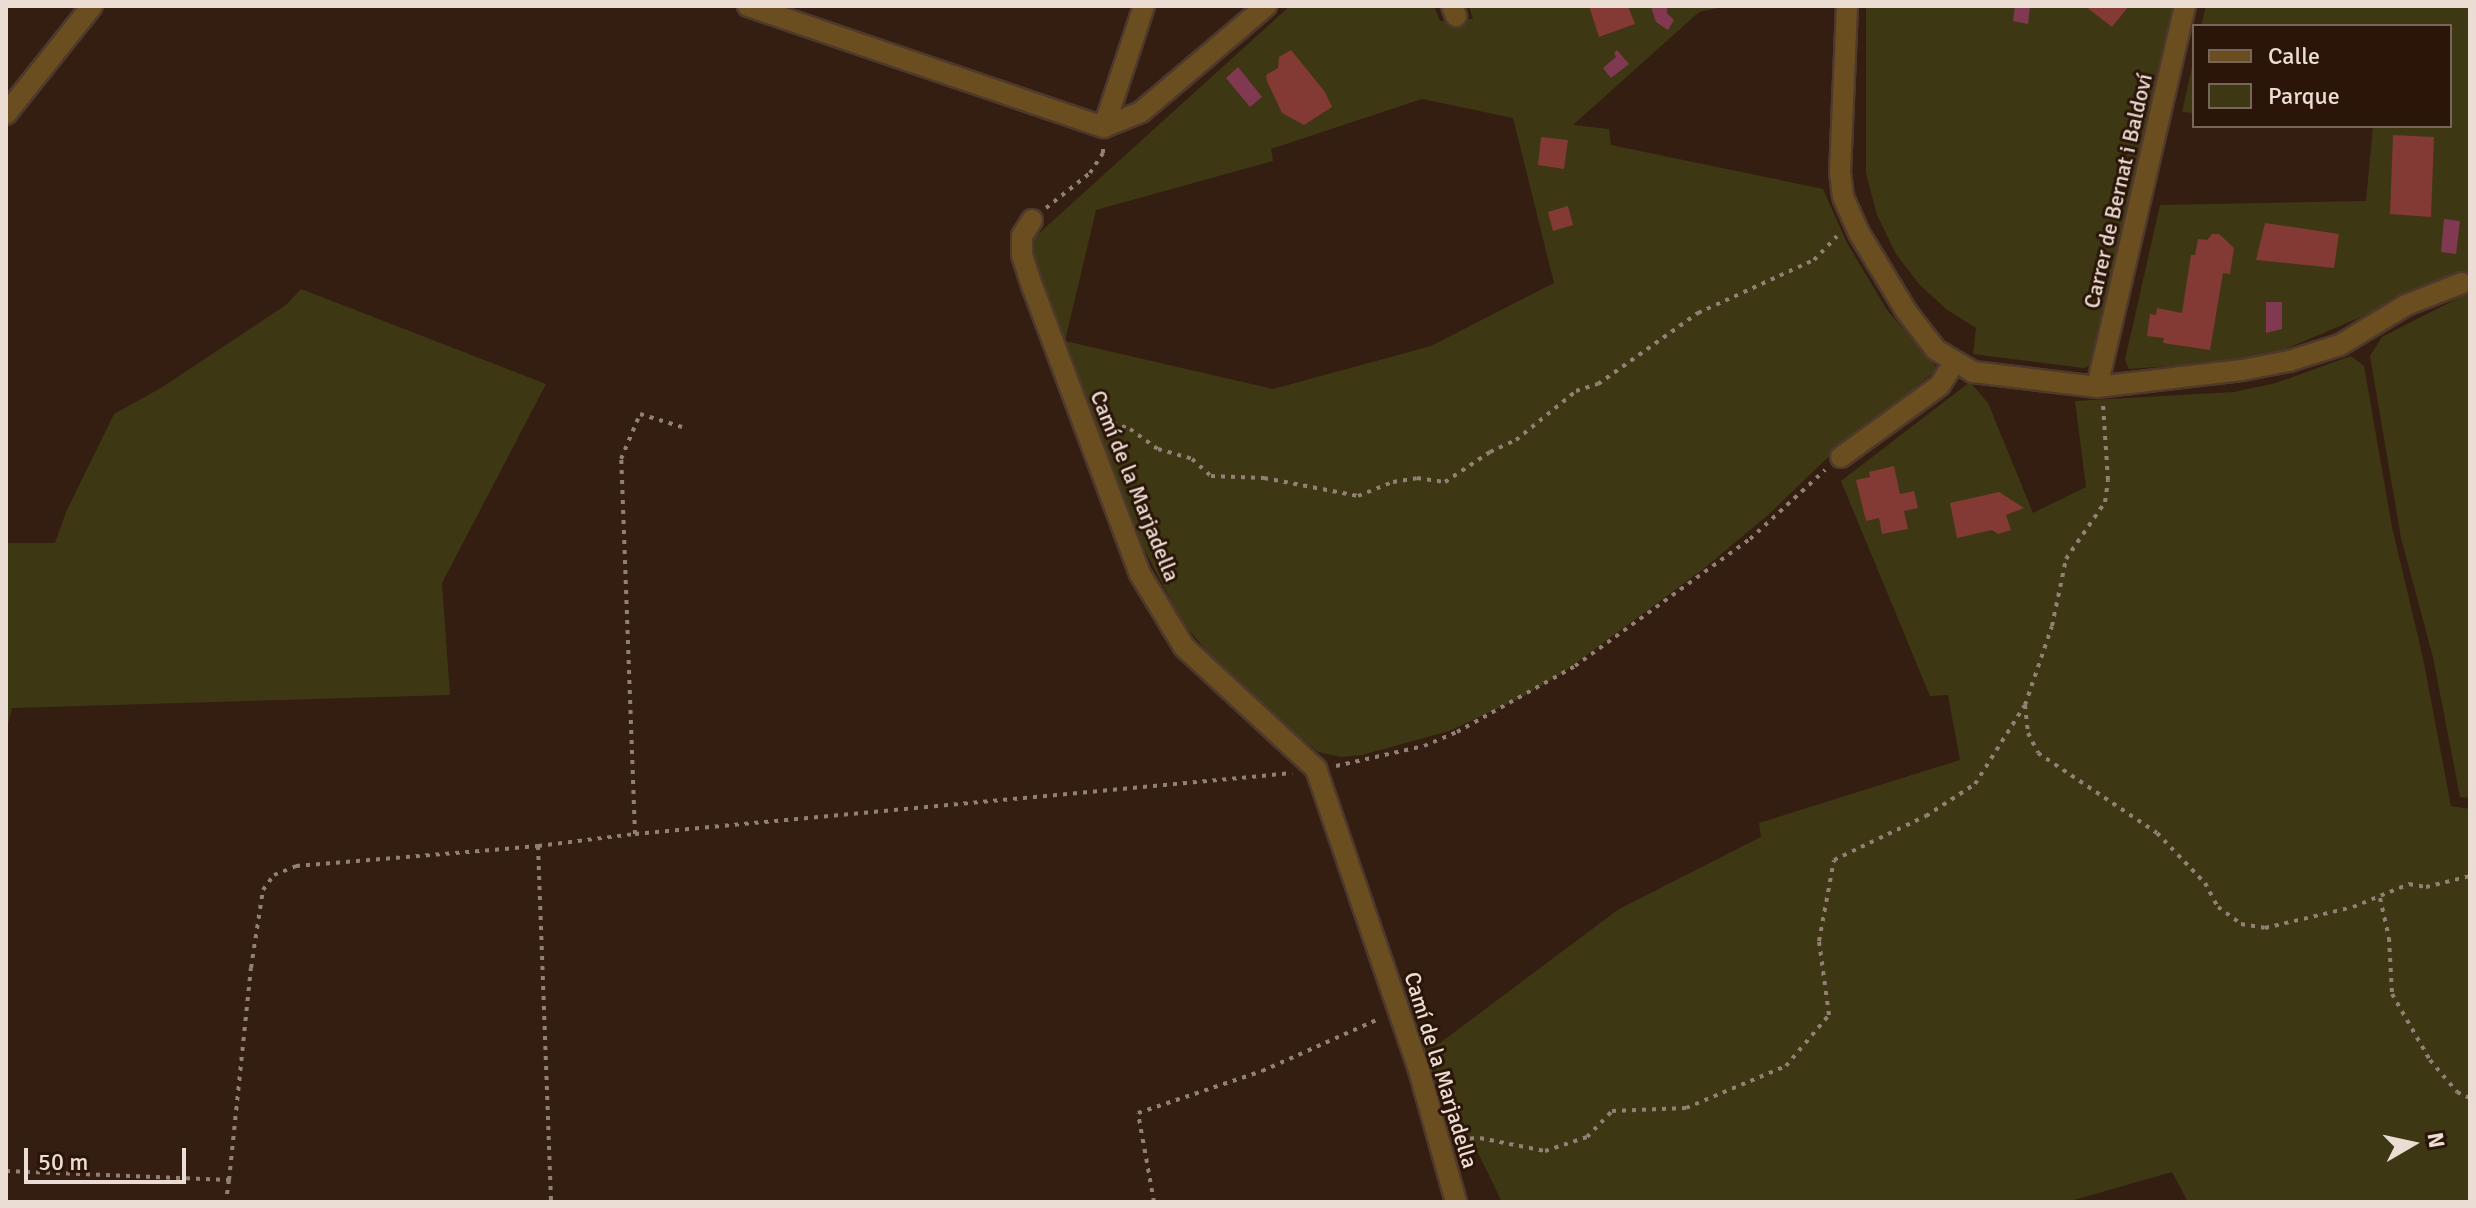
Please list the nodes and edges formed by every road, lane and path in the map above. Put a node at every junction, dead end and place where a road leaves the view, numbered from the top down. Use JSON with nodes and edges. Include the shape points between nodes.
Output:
{"nodes":[{"id":1,"x":92,"y":6,"type":"edge"},
{"id":2,"x":748,"y":6,"type":"edge"},
{"id":3,"x":1144,"y":6,"type":"edge"},
{"id":4,"x":1266,"y":6,"type":"edge"},
{"id":5,"x":1847,"y":6,"type":"edge"},
{"id":6,"x":2185,"y":6,"type":"edge"},
{"id":7,"x":6,"y":114,"type":"edge"},
{"id":8,"x":1113,"y":125,"type":"junction"},
{"id":9,"x":1851,"y":219,"type":"junction"},
{"id":10,"x":1032,"y":220,"type":"joint"},
{"id":11,"x":2462,"y":283,"type":"dead end"},
{"id":12,"x":1954,"y":363,"type":"junction"},
{"id":13,"x":2097,"y":387,"type":"junction"},
{"id":14,"x":1082,"y":418,"type":"junction"},
{"id":15,"x":682,"y":427,"type":"dead end"},
{"id":16,"x":1841,"y":457,"type":"joint"},
{"id":17,"x":2025,"y":705,"type":"junction"},
{"id":18,"x":1316,"y":769,"type":"junction"},
{"id":19,"x":635,"y":834,"type":"junction"},
{"id":20,"x":538,"y":846,"type":"junction"},
{"id":21,"x":2470,"y":876,"type":"edge"},
{"id":22,"x":2380,"y":898,"type":"junction"},
{"id":23,"x":1399,"y":1010,"type":"junction"},
{"id":24,"x":2470,"y":1098,"type":"edge"},
{"id":25,"x":1438,"y":1141,"type":"junction"},
{"id":26,"x":6,"y":1171,"type":"edge"},
{"id":27,"x":229,"y":1180,"type":"junction"},
{"id":28,"x":226,"y":1202,"type":"edge"},
{"id":29,"x":551,"y":1202,"type":"edge"},
{"id":30,"x":1154,"y":1202,"type":"edge"},
{"id":31,"x":1456,"y":1202,"type":"edge"}],
"edges":[{"from":1,"to":7,"type":"street"},
{"from":2,"to":8,"type":"street"},
{"from":3,"to":8,"type":"street"},
{"from":4,"to":8,"type":"street","via":[[1150,106]]},
{"from":5,"to":9,"type":"street","via":[[1840,172]]},
{"from":6,"to":13,"type":"street","name":"Carrer de Bernat i Baldoví"},
{"from":8,"to":10,"type":"path","via":[[1090,173]]},
{"from":9,"to":12,"type":"street","via":[[1906,311],[1936,350]]},
{"from":9,"to":14,"type":"path","via":[[1814,260],[1698,313],[1598,384],[1563,400],[1516,440],[1445,482],[1417,478],[1358,496],[1264,478],[1211,476],[1192,459],[1158,449],[1130,429],[1109,420]]},
{"from":10,"to":14,"type":"street","name":"Camí de la Marjadella","via":[[1022,236],[1022,255]]},
{"from":11,"to":13,"type":"street","via":[[2406,305],[2340,345],[2289,361]]},
{"from":12,"to":13,"type":"street","via":[[1973,372]]},
{"from":12,"to":16,"type":"street","via":[[1940,385]]},
{"from":13,"to":17,"type":"path","via":[[2106,413],[2105,502],[2066,559],[2052,626]]},
{"from":14,"to":18,"type":"street","name":"Camí de la Marjadella","via":[[1140,574],[1184,647]]},
{"from":15,"to":19,"type":"path","via":[[640,414],[621,459]]},
{"from":16,"to":18,"type":"path","via":[[1750,539],[1575,666],[1424,746]]},
{"from":17,"to":22,"type":"path","via":[[2028,733],[2038,753],[2157,833],[2205,883],[2218,907],[2241,924],[2265,928]]},
{"from":17,"to":25,"type":"path","via":[[1975,784],[1926,816],[1834,860],[1819,941],[1829,1015],[1786,1066],[1686,1108],[1612,1111],[1587,1137],[1545,1151],[1480,1138]]},
{"from":18,"to":19,"type":"path"},
{"from":18,"to":23,"type":"street","name":"Camí de la Marjadella"},
{"from":19,"to":20,"type":"path"},
{"from":20,"to":27,"type":"path","via":[[296,866],[274,875],[263,890],[255,937]]},
{"from":20,"to":29,"type":"path"},
{"from":21,"to":22,"type":"path","via":[[2426,887],[2409,884]]},
{"from":22,"to":24,"type":"path","via":[[2392,994],[2430,1060],[2457,1092]]},
{"from":23,"to":25,"type":"street","name":"Camí de la Marjadella"},
{"from":23,"to":30,"type":"path","via":[[1262,1071],[1138,1113]]},
{"from":25,"to":31,"type":"street","name":"Camí de la Marjadella"},
{"from":26,"to":27,"type":"path"},
{"from":27,"to":28,"type":"path"}]}
